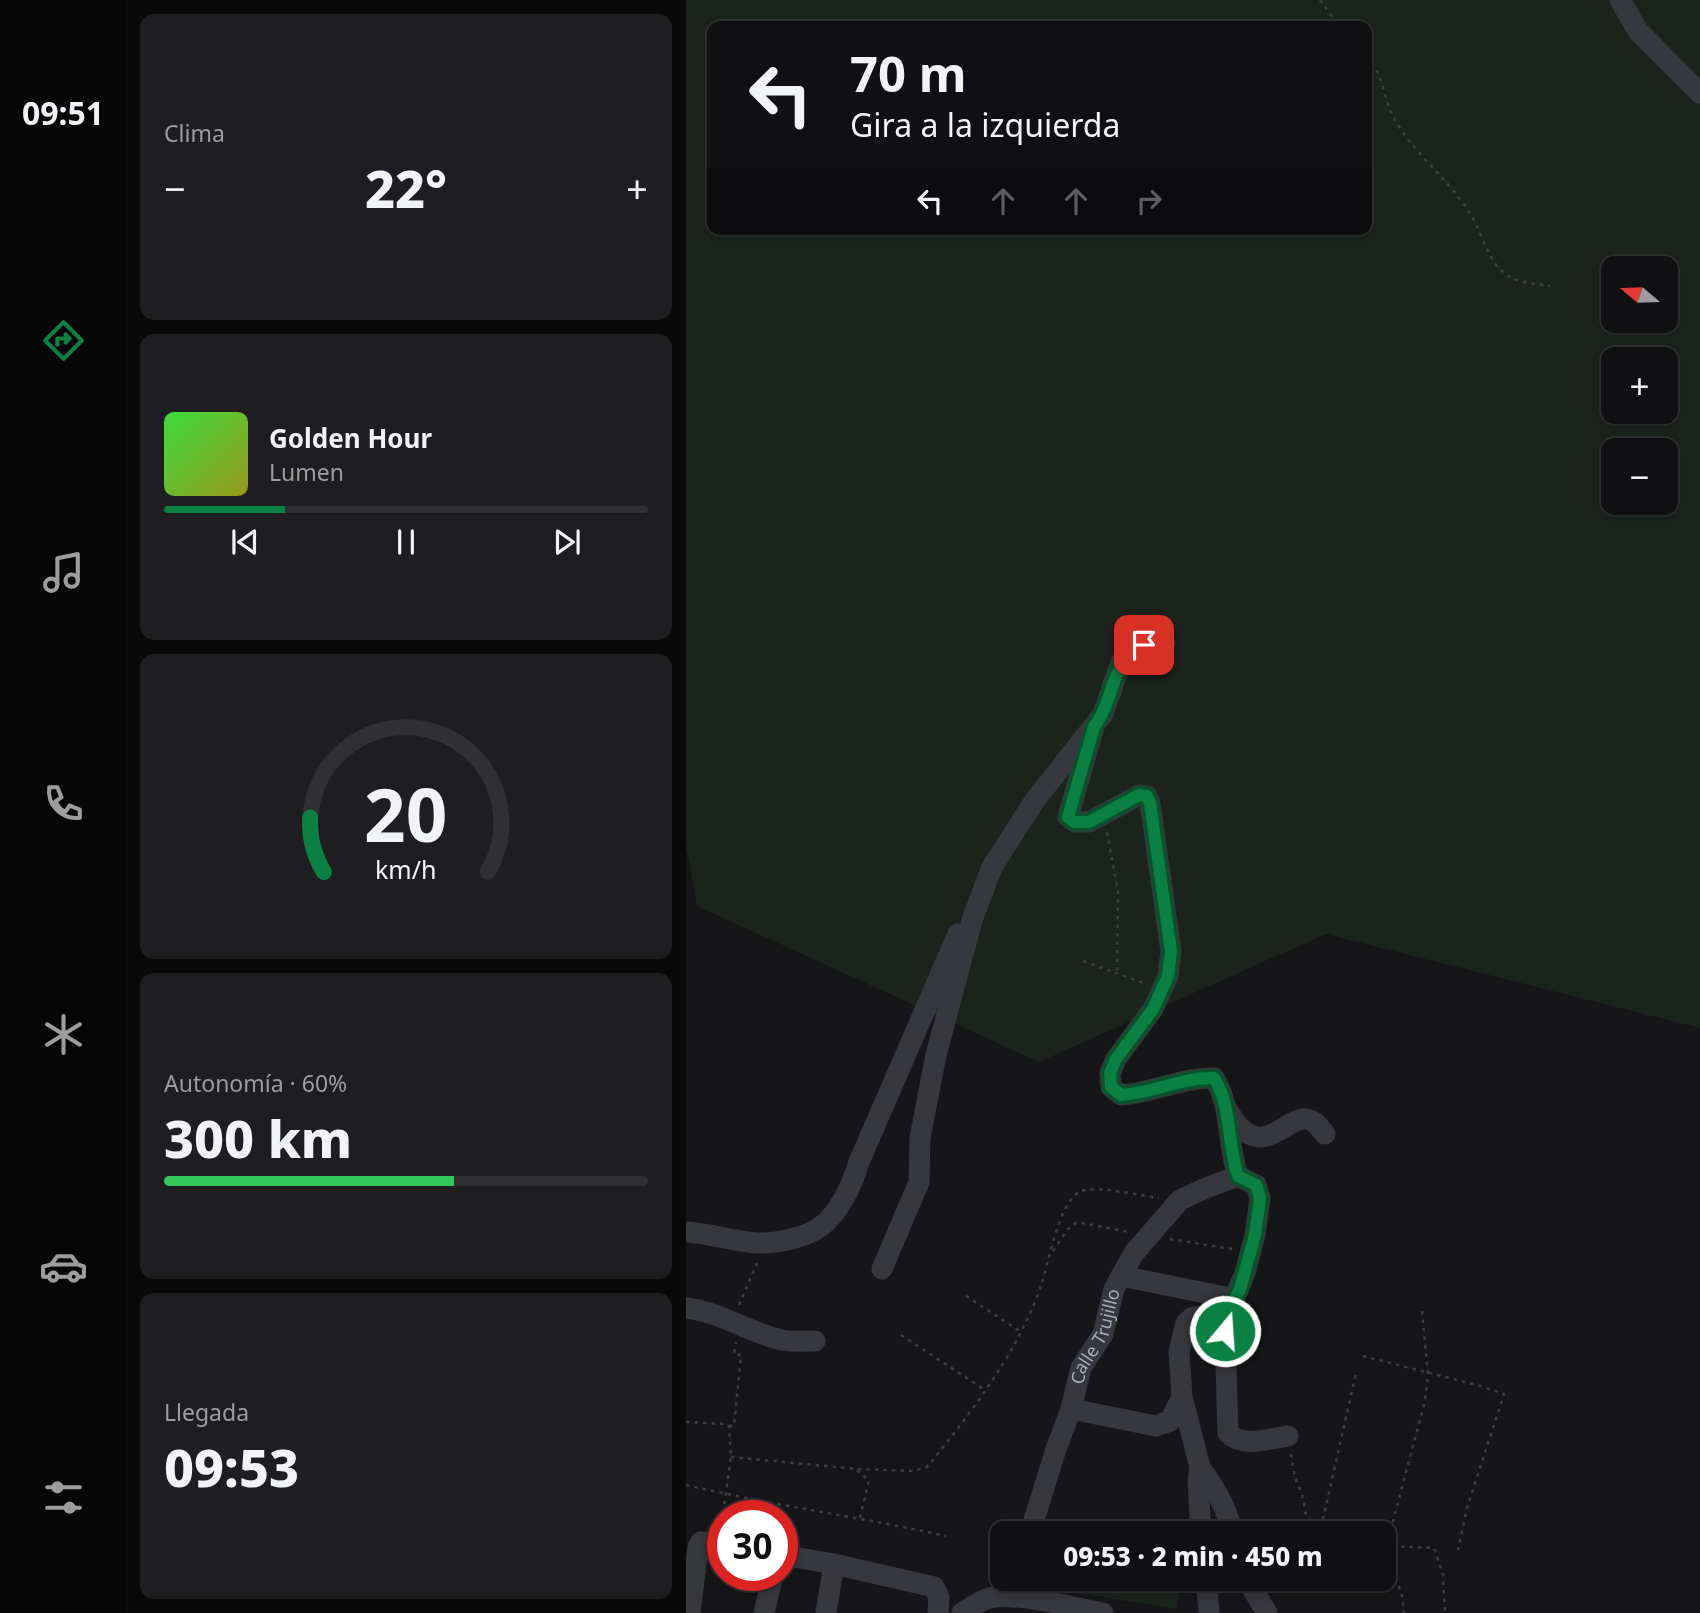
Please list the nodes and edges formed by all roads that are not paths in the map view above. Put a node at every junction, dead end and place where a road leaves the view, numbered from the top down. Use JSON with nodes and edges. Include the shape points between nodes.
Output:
{"nodes":[{"id":1,"x":1620,"y":0,"type":"edge"},
{"id":2,"x":1700,"y":93,"type":"edge"},
{"id":3,"x":1165,"y":643,"type":"dead end"},
{"id":4,"x":1094,"y":727,"type":"junction"},
{"id":5,"x":992,"y":867,"type":"junction"},
{"id":6,"x":1226,"y":1108,"type":"junction"},
{"id":7,"x":1325,"y":1134,"type":"dead end"},
{"id":8,"x":1230,"y":1179,"type":"junction"},
{"id":9,"x":686,"y":1232,"type":"edge"},
{"id":10,"x":882,"y":1269,"type":"dead end"},
{"id":11,"x":1121,"y":1276,"type":"junction"},
{"id":12,"x":1231,"y":1307,"type":"junction"},
{"id":13,"x":686,"y":1308,"type":"edge"},
{"id":14,"x":815,"y":1341,"type":"dead end"},
{"id":15,"x":1182,"y":1397,"type":"junction"},
{"id":16,"x":1071,"y":1409,"type":"junction"},
{"id":17,"x":1287,"y":1436,"type":"road end"},
{"id":18,"x":1200,"y":1467,"type":"junction"},
{"id":19,"x":1034,"y":1521,"type":"edge"},
{"id":20,"x":1200,"y":1521,"type":"edge"},
{"id":21,"x":1230,"y":1521,"type":"edge"},
{"id":22,"x":707,"y":1543,"type":"edge"},
{"id":23,"x":798,"y":1558,"type":"edge"},
{"id":24,"x":835,"y":1564,"type":"junction"},
{"id":25,"x":769,"y":1591,"type":"edge"},
{"id":26,"x":1009,"y":1591,"type":"edge"},
{"id":27,"x":1023,"y":1591,"type":"edge"},
{"id":28,"x":1207,"y":1591,"type":"edge"},
{"id":29,"x":1254,"y":1591,"type":"edge"},
{"id":30,"x":1049,"y":1608,"type":"edge"},
{"id":31,"x":690,"y":1613,"type":"edge"},
{"id":32,"x":764,"y":1613,"type":"edge"},
{"id":33,"x":826,"y":1613,"type":"edge"},
{"id":34,"x":938,"y":1613,"type":"edge"},
{"id":35,"x":962,"y":1613,"type":"edge"},
{"id":36,"x":1103,"y":1613,"type":"edge"},
{"id":37,"x":1209,"y":1613,"type":"edge"},
{"id":38,"x":1267,"y":1613,"type":"edge"}],
"edges":[{"from":1,"to":2,"type":"street","via":[[1637,31]]},
{"from":3,"to":4,"type":"street","via":[[1144,645],[1121,662]]},
{"from":4,"to":5,"type":"street","via":[[1035,800]]},
{"from":4,"to":6,"type":"street","via":[[1068,817],[1089,822],[1139,795],[1147,796],[1171,951],[1162,990],[1116,1059],[1111,1087],[1121,1095],[1139,1094],[1201,1077],[1214,1078]]},
{"from":5,"to":9,"type":"street","via":[[936,982],[852,1185],[832,1214],[820,1227],[782,1241],[761,1243]]},
{"from":5,"to":10,"type":"street","via":[[972,920],[936,1055],[920,1139],[915,1197]]},
{"from":6,"to":7,"type":"street","via":[[1251,1135],[1272,1135],[1305,1118]]},
{"from":6,"to":8,"type":"street"},
{"from":8,"to":11,"type":"street","name":"Calle Trujillo","via":[[1180,1200],[1134,1253]]},
{"from":8,"to":12,"type":"street","via":[[1248,1180],[1259,1190],[1260,1198],[1245,1273]]},
{"from":11,"to":12,"type":"street"},
{"from":11,"to":16,"type":"street","name":"Calle Trujillo","via":[[1103,1334],[1081,1368]]},
{"from":12,"to":15,"type":"street","via":[[1186,1323],[1179,1352]]},
{"from":12,"to":17,"type":"street","via":[[1225,1331],[1228,1433],[1244,1442]]},
{"from":13,"to":14,"type":"street","via":[[734,1331],[754,1331],[784,1341]]},
{"from":15,"to":16,"type":"street","via":[[1170,1421],[1156,1426]]},
{"from":15,"to":18,"type":"street"},
{"from":16,"to":19,"type":"street","name":"Calle Trujillo"},
{"from":18,"to":20,"type":"street"},
{"from":18,"to":21,"type":"street","via":[[1223,1500]]},
{"from":22,"to":31,"type":"street","via":[[698,1547]]},
{"from":23,"to":24,"type":"street"},
{"from":24,"to":33,"type":"street"},
{"from":24,"to":34,"type":"street","via":[[934,1587]]},
{"from":25,"to":32,"type":"street"},
{"from":26,"to":35,"type":"street"},
{"from":27,"to":30,"type":"street"},
{"from":28,"to":37,"type":"street"},
{"from":29,"to":38,"type":"street"},
{"from":30,"to":36,"type":"street"}]}
